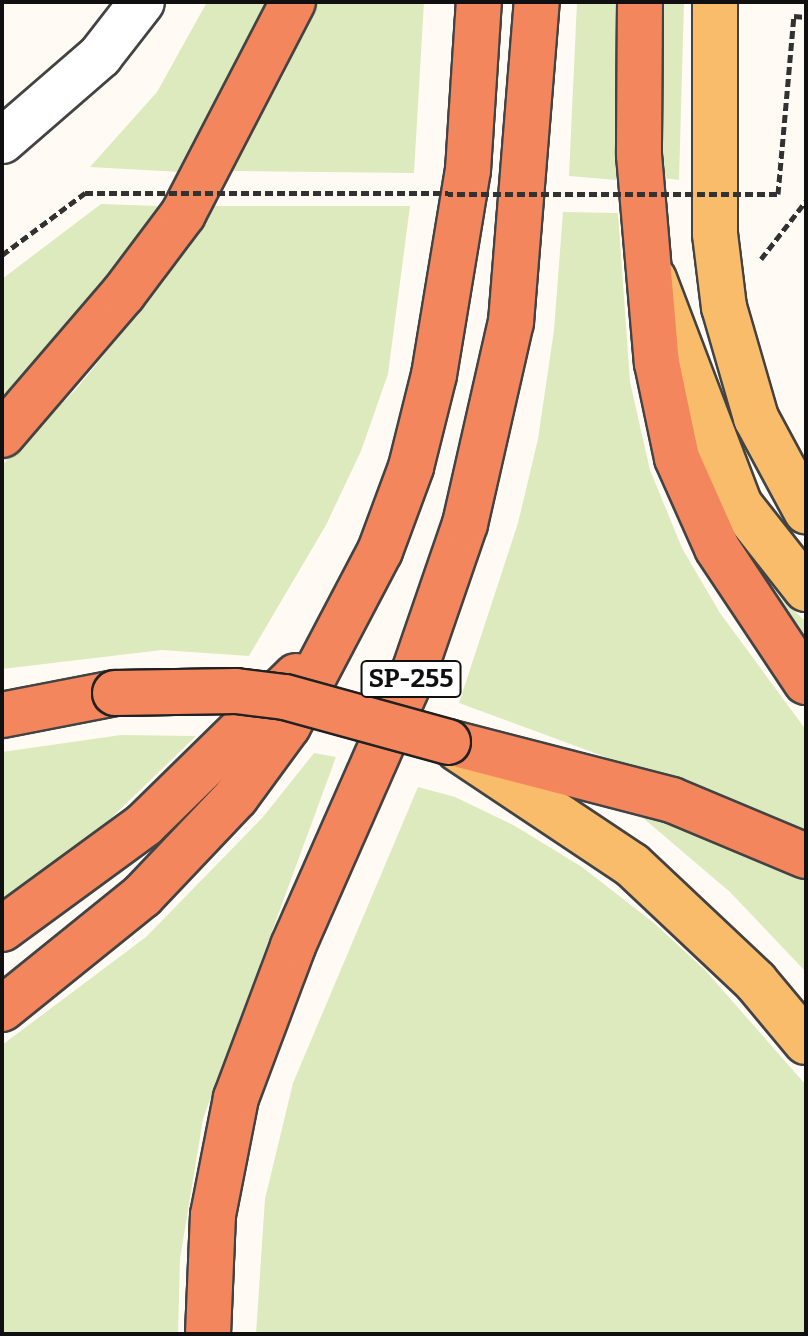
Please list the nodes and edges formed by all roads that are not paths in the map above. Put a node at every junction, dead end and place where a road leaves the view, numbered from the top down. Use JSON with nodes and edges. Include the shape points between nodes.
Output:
{"nodes":[{"id":1,"x":142,"y":2,"type":"edge"},
{"id":2,"x":293,"y":2,"type":"edge"},
{"id":3,"x":479,"y":2,"type":"edge"},
{"id":4,"x":537,"y":2,"type":"edge"},
{"id":5,"x":640,"y":2,"type":"edge"},
{"id":6,"x":715,"y":2,"type":"edge"},
{"id":7,"x":2,"y":141,"type":"edge"},
{"id":8,"x":648,"y":263,"type":"junction"},
{"id":9,"x":2,"y":435,"type":"edge"},
{"id":10,"x":806,"y":511,"type":"edge"},
{"id":11,"x":806,"y":589,"type":"edge"},
{"id":12,"x":329,"y":644,"type":"junction"},
{"id":13,"x":806,"y":682,"type":"edge"},
{"id":14,"x":2,"y":715,"type":"edge"},
{"id":15,"x":448,"y":742,"type":"junction"},
{"id":16,"x":806,"y":856,"type":"edge"},
{"id":17,"x":2,"y":929,"type":"edge"},
{"id":18,"x":2,"y":1009,"type":"edge"},
{"id":19,"x":806,"y":1042,"type":"edge"},
{"id":20,"x":208,"y":1334,"type":"edge"}],
"edges":[{"from":1,"to":7,"type":"street","via":[[100,56]]},
{"from":2,"to":9,"type":"highway","via":[[183,214],[123,294]]},
{"from":3,"to":12,"type":"highway","number":"SP-255","via":[[468,170],[434,375],[411,467],[380,551]]},
{"from":4,"to":20,"type":"highway","number":"SP-255","via":[[513,308],[465,524],[415,669],[293,946],[236,1098],[213,1215]]},
{"from":5,"to":8,"type":"highway","via":[[639,155]]},
{"from":6,"to":10,"type":"main road","via":[[715,234],[724,307],[756,418]]},
{"from":8,"to":11,"type":"main road","via":[[740,505]]},
{"from":8,"to":13,"type":"highway","via":[[657,363],[677,458],[717,548]]},
{"from":12,"to":17,"type":"highway","via":[[144,825]]},
{"from":12,"to":18,"type":"highway","number":"SP-255","via":[[288,726],[226,808],[142,896]]},
{"from":14,"to":15,"type":"highway","bridge":true,"via":[[115,693],[236,691],[285,697]]},
{"from":15,"to":16,"type":"highway","via":[[672,800]]},
{"from":15,"to":19,"type":"main road","via":[[632,865],[756,982]]}]}
